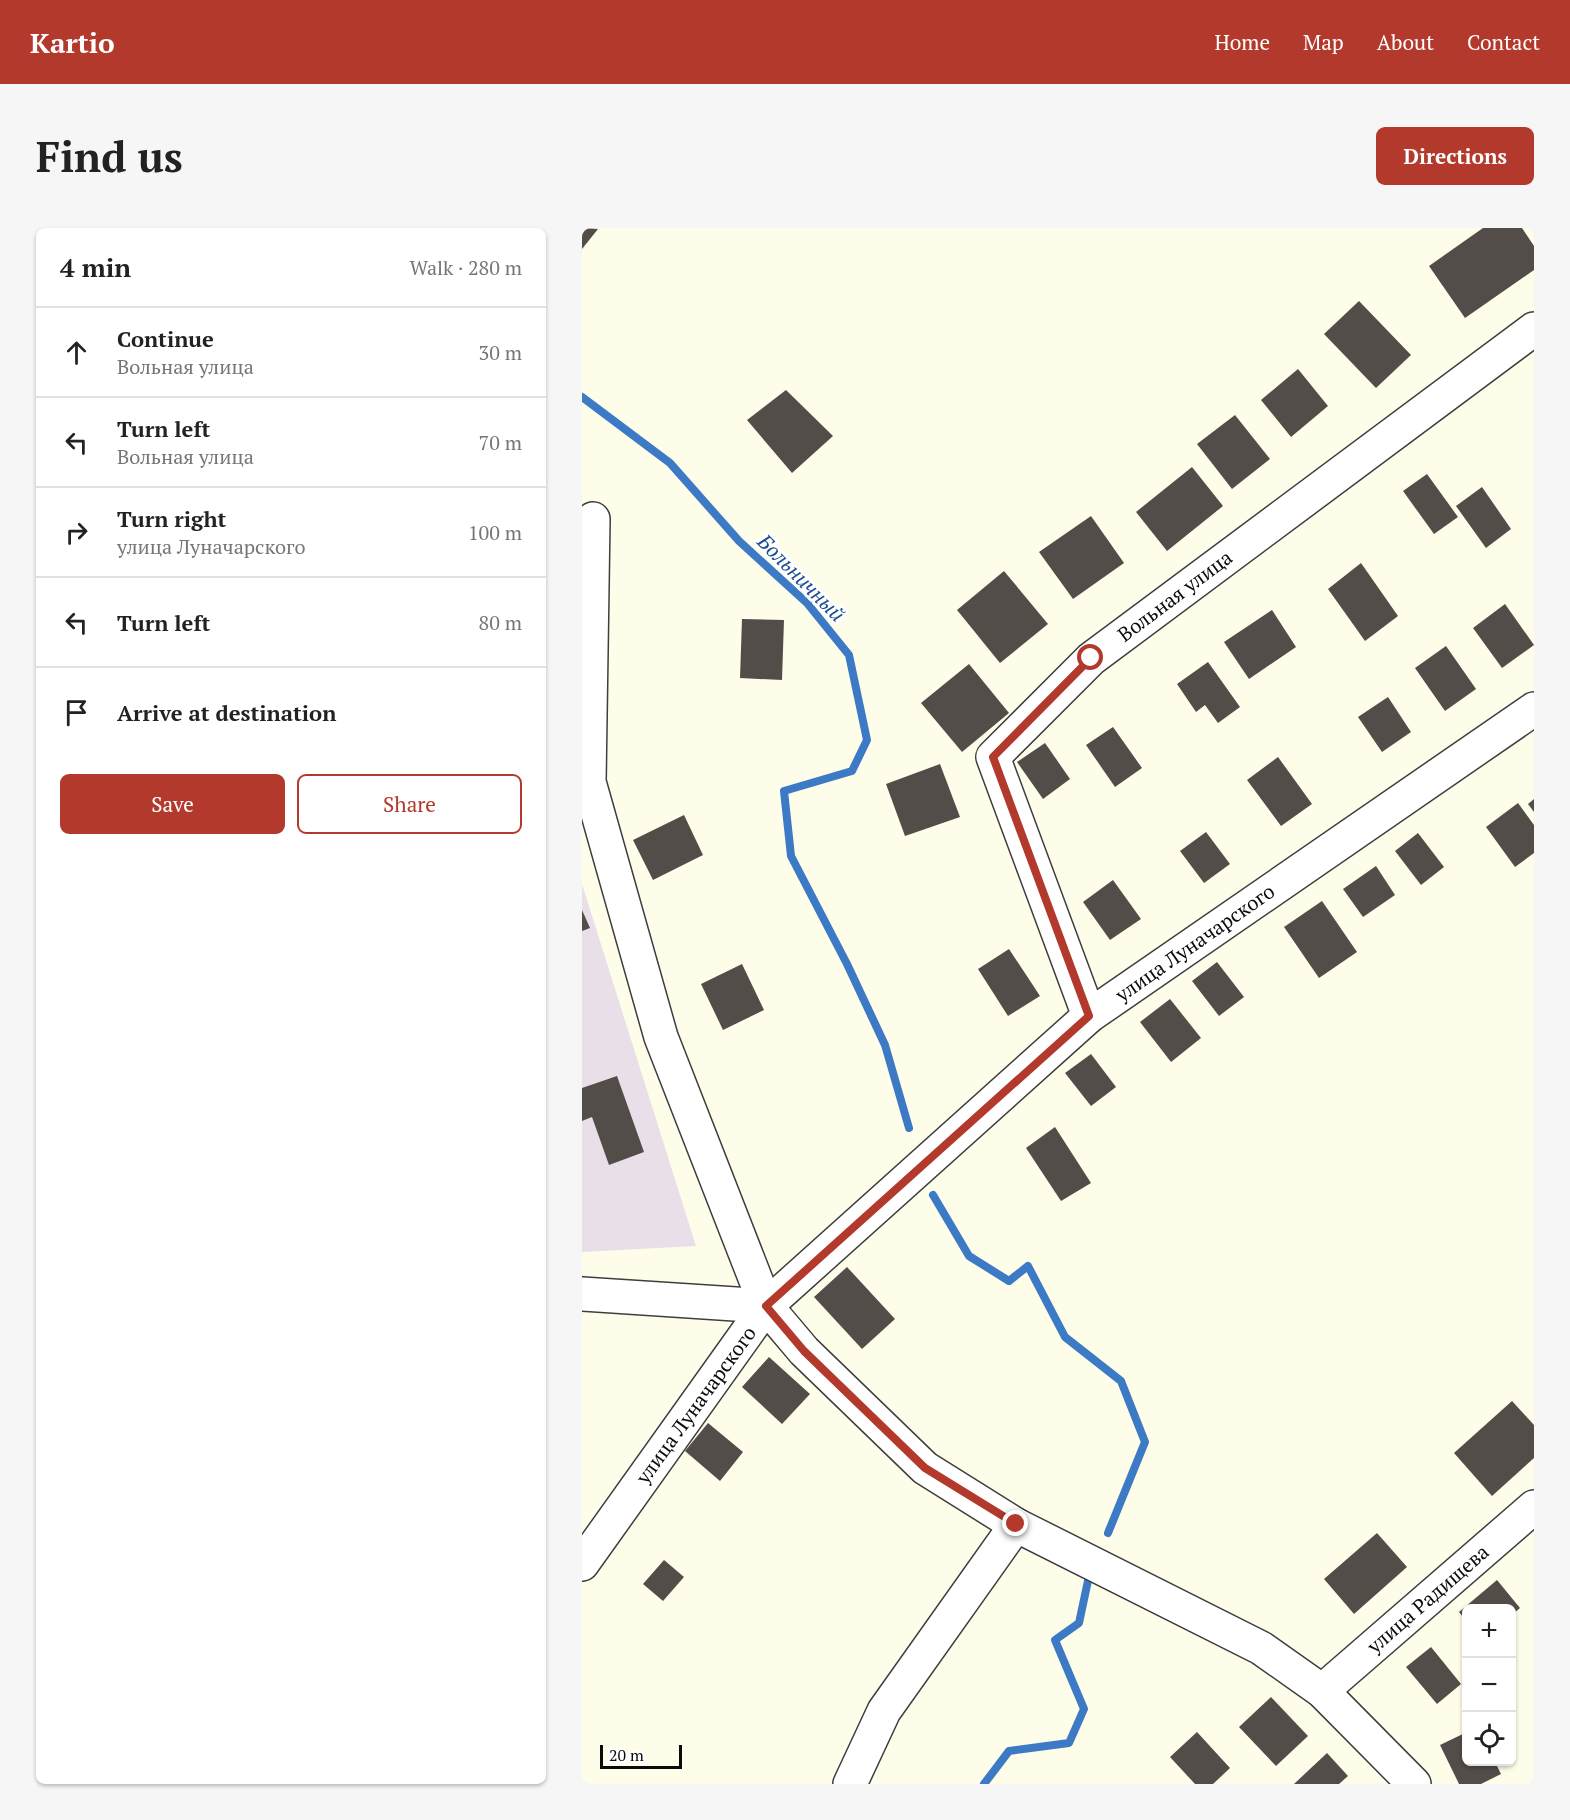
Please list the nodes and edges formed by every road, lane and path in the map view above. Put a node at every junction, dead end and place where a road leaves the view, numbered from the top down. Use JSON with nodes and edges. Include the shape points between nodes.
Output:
{"nodes":[{"id":1,"x":1534,"y":329,"type":"edge"},
{"id":2,"x":593,"y":519,"type":"dead end"},
{"id":3,"x":1534,"y":709,"type":"edge"},
{"id":4,"x":1089,"y":1016,"type":"junction"},
{"id":5,"x":582,"y":1294,"type":"edge"},
{"id":6,"x":766,"y":1306,"type":"junction"},
{"id":7,"x":1534,"y":1507,"type":"edge"},
{"id":8,"x":1016,"y":1524,"type":"junction"},
{"id":9,"x":582,"y":1564,"type":"edge"},
{"id":10,"x":1322,"y":1691,"type":"junction"},
{"id":11,"x":850,"y":1784,"type":"edge"},
{"id":12,"x":1414,"y":1784,"type":"edge"}],
"edges":[{"from":1,"to":4,"type":"street","name":"Вольная улица","via":[[1091,658],[993,757]]},
{"from":2,"to":6,"type":"street","via":[[589,782],[661,1037]]},
{"from":3,"to":4,"type":"street","name":"улица Луначарского"},
{"from":4,"to":6,"type":"street","name":"улица Луначарского"},
{"from":5,"to":6,"type":"street"},
{"from":6,"to":8,"type":"street","via":[[804,1351],[925,1468]]},
{"from":6,"to":9,"type":"street","name":"улица Луначарского"},
{"from":7,"to":10,"type":"street","name":"улица Радищева"},
{"from":8,"to":10,"type":"street","via":[[1262,1648]]},
{"from":8,"to":11,"type":"street","via":[[884,1711]]},
{"from":10,"to":12,"type":"street"}]}
